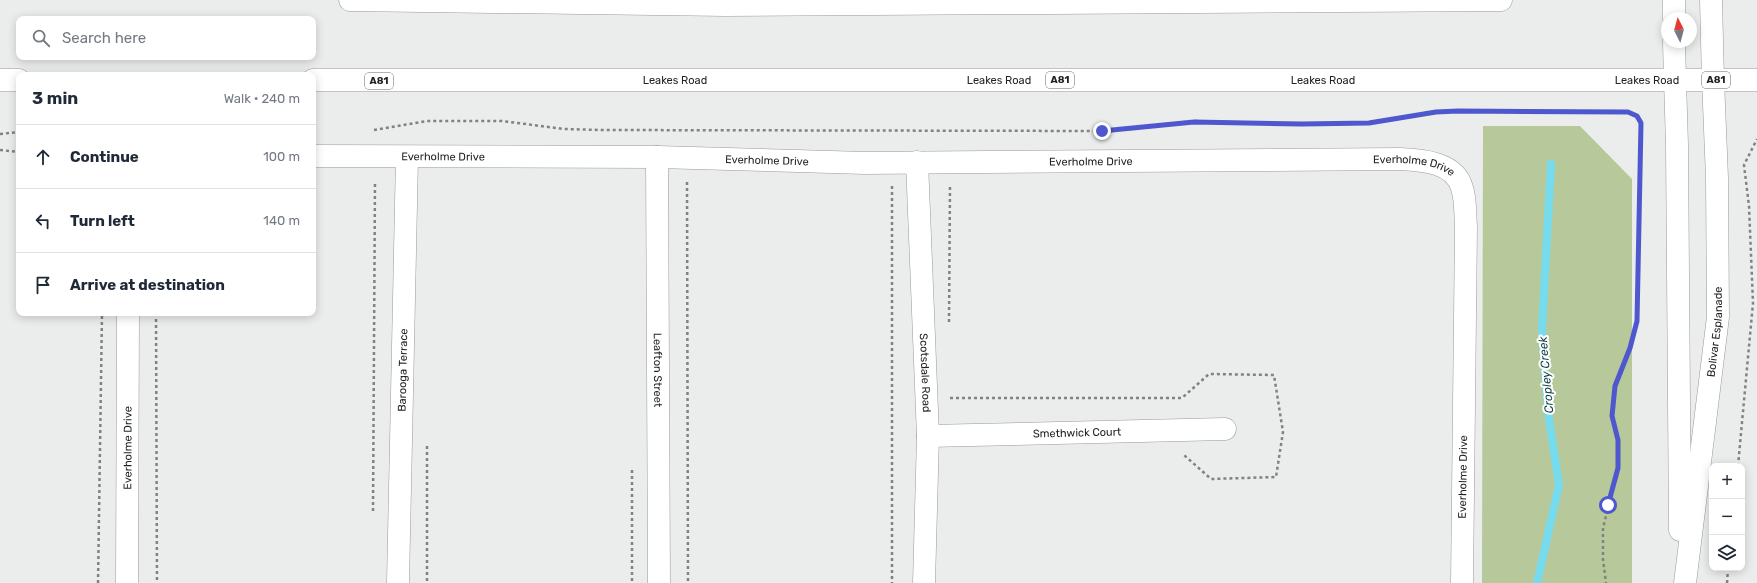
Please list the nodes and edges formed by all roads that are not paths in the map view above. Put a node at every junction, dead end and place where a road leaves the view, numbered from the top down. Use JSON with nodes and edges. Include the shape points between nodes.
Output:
{"nodes":[{"id":1,"x":350,"y":0,"type":"edge"},
{"id":2,"x":1501,"y":0,"type":"edge"},
{"id":3,"x":1674,"y":0,"type":"edge"},
{"id":4,"x":1712,"y":0,"type":"edge"},
{"id":5,"x":724,"y":3,"type":"edge"},
{"id":6,"x":1674,"y":12,"type":"edge"},
{"id":7,"x":1674,"y":48,"type":"edge"},
{"id":8,"x":0,"y":80,"type":"edge"},
{"id":9,"x":16,"y":80,"type":"edge"},
{"id":10,"x":316,"y":80,"type":"edge"},
{"id":11,"x":1675,"y":80,"type":"junction"},
{"id":12,"x":1713,"y":80,"type":"junction"},
{"id":13,"x":1757,"y":80,"type":"edge"},
{"id":14,"x":316,"y":156,"type":"edge"},
{"id":15,"x":407,"y":157,"type":"junction"},
{"id":16,"x":657,"y":157,"type":"junction"},
{"id":17,"x":917,"y":162,"type":"junction"},
{"id":18,"x":128,"y":316,"type":"edge"},
{"id":19,"x":1225,"y":429,"type":"dead end"},
{"id":20,"x":928,"y":436,"type":"junction"},
{"id":21,"x":127,"y":583,"type":"edge"},
{"id":22,"x":398,"y":583,"type":"edge"},
{"id":23,"x":659,"y":583,"type":"edge"},
{"id":24,"x":924,"y":583,"type":"edge"},
{"id":25,"x":1462,"y":583,"type":"edge"},
{"id":26,"x":1680,"y":583,"type":"edge"},
{"id":27,"x":1685,"y":583,"type":"edge"}],
"edges":[{"from":1,"to":5,"type":"main road"},
{"from":2,"to":5,"type":"main road"},
{"from":3,"to":6,"type":"main road"},
{"from":4,"to":12,"type":"main road","name":"Bolivar Esplanade"},
{"from":7,"to":11,"type":"main road"},
{"from":8,"to":9,"type":"main road"},
{"from":10,"to":11,"type":"main road","name":"Leakes Road","number":"A81"},
{"from":11,"to":12,"type":"main road","name":"Leakes Road","number":"A81"},
{"from":11,"to":26,"type":"main road"},
{"from":12,"to":13,"type":"main road","name":"Leakes Road","number":"A81"},
{"from":12,"to":27,"type":"main road","name":"Bolivar Esplanade","via":[[1718,317]]},
{"from":14,"to":15,"type":"main road","name":"Everholme Drive"},
{"from":15,"to":16,"type":"main road","name":"Everholme Drive"},
{"from":15,"to":22,"type":"main road","name":"Barooga Terrace"},
{"from":16,"to":17,"type":"main road","name":"Everholme Drive"},
{"from":16,"to":23,"type":"main road","name":"Leafton Street"},
{"from":17,"to":20,"type":"main road","name":"Scotsdale Road"},
{"from":17,"to":25,"type":"main road","name":"Everholme Drive","via":[[1400,158],[1420,160],[1447,168],[1456,175],[1463,190],[1466,227]]},
{"from":18,"to":21,"type":"main road","name":"Everholme Drive"},
{"from":19,"to":20,"type":"main road","name":"Smethwick Court"},
{"from":20,"to":24,"type":"main road","name":"Scotsdale Road"}]}
